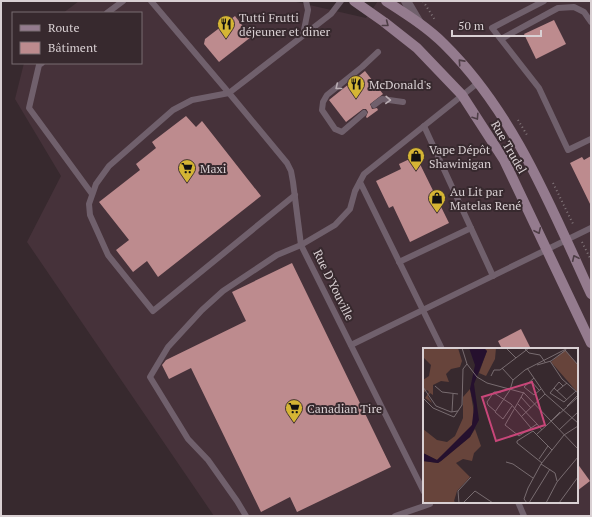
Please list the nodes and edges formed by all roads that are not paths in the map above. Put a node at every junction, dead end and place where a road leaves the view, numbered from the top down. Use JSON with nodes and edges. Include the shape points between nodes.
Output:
{"nodes":[{"id":1,"x":123,"y":1,"type":"edge"},
{"id":2,"x":151,"y":1,"type":"edge"},
{"id":3,"x":306,"y":1,"type":"edge"},
{"id":4,"x":341,"y":1,"type":"edge"},
{"id":5,"x":354,"y":1,"type":"edge"},
{"id":6,"x":386,"y":1,"type":"edge"},
{"id":7,"x":406,"y":1,"type":"edge"},
{"id":8,"x":544,"y":1,"type":"edge"},
{"id":9,"x":108,"y":12,"type":"edge"},
{"id":10,"x":591,"y":22,"type":"edge"},
{"id":11,"x":419,"y":23,"type":"junction"},
{"id":12,"x":303,"y":35,"type":"junction"},
{"id":13,"x":501,"y":39,"type":"junction"},
{"id":14,"x":378,"y":52,"type":"dead end"},
{"id":15,"x":40,"y":64,"type":"edge"},
{"id":16,"x":479,"y":82,"type":"junction"},
{"id":17,"x":230,"y":92,"type":"junction"},
{"id":18,"x":462,"y":95,"type":"junction"},
{"id":19,"x":403,"y":102,"type":"dead end"},
{"id":20,"x":374,"y":105,"type":"dead end"},
{"id":21,"x":364,"y":113,"type":"dead end"},
{"id":22,"x":424,"y":126,"type":"junction"},
{"id":23,"x":591,"y":139,"type":"edge"},
{"id":24,"x":360,"y":182,"type":"junction"},
{"id":25,"x":92,"y":194,"type":"junction"},
{"id":26,"x":295,"y":196,"type":"junction"},
{"id":27,"x":471,"y":228,"type":"junction"},
{"id":28,"x":591,"y":228,"type":"edge"},
{"id":29,"x":566,"y":240,"type":"junction"},
{"id":30,"x":301,"y":245,"type":"junction"},
{"id":31,"x":547,"y":250,"type":"junction"},
{"id":32,"x":399,"y":262,"type":"junction"},
{"id":33,"x":493,"y":276,"type":"junction"},
{"id":34,"x":591,"y":294,"type":"edge"},
{"id":35,"x":423,"y":310,"type":"junction"},
{"id":36,"x":591,"y":343,"type":"edge"},
{"id":37,"x":351,"y":345,"type":"junction"},
{"id":38,"x":442,"y":348,"type":"edge"},
{"id":39,"x":423,"y":490,"type":"edge"},
{"id":40,"x":431,"y":503,"type":"edge"},
{"id":41,"x":518,"y":503,"type":"edge"},
{"id":42,"x":246,"y":516,"type":"edge"},
{"id":43,"x":395,"y":516,"type":"edge"},
{"id":44,"x":524,"y":516,"type":"edge"}],
"edges":[{"from":1,"to":9,"type":"lane"},
{"from":2,"to":17,"type":"lane","name":"Rue D'Youville"},
{"from":3,"to":12,"type":"lane","via":[[308,10]]},
{"from":4,"to":12,"type":"lane","via":[[331,14]]},
{"from":5,"to":18,"type":"main road","name":"Rue Trudel","one_way":true,"via":[[417,48]]},
{"from":6,"to":11,"type":"main road","name":"Rue Trudel"},
{"from":7,"to":11,"type":"street"},
{"from":8,"to":13,"type":"lane","via":[[492,28]]},
{"from":10,"to":13,"type":"lane","via":[[584,12],[574,7],[558,8]]},
{"from":16,"to":11,"type":"main road","name":"Rue Trudel","one_way":true,"via":[[444,44]]},
{"from":12,"to":17,"type":"lane"},
{"from":13,"to":23,"type":"lane","via":[[539,88],[568,150]]},
{"from":14,"to":21,"type":"lane","one_way":true,"via":[[327,95],[323,102],[322,110],[335,129],[342,132]]},
{"from":15,"to":25,"type":"lane","via":[[29,108]]},
{"from":16,"to":18,"type":"lane"},
{"from":16,"to":29,"type":"main road","name":"Rue Trudel","via":[[523,150]]},
{"from":17,"to":25,"type":"lane","via":[[192,100],[173,110],[109,166]]},
{"from":17,"to":26,"type":"lane","name":"Rue D'Youville","via":[[287,163],[291,171]]},
{"from":18,"to":22,"type":"lane"},
{"from":18,"to":31,"type":"main road","name":"Rue Trudel","one_way":true,"via":[[504,160]]},
{"from":20,"to":19,"type":"lane","one_way":true,"via":[[382,99]]},
{"from":22,"to":24,"type":"lane","via":[[364,174]]},
{"from":22,"to":27,"type":"lane"},
{"from":24,"to":30,"type":"lane","via":[[350,209],[335,224]]},
{"from":24,"to":32,"type":"lane"},
{"from":25,"to":26,"type":"lane","via":[[89,204],[90,215],[108,255],[153,311]]},
{"from":26,"to":30,"type":"lane","name":"Rue D'Youville"},
{"from":27,"to":32,"type":"lane"},
{"from":27,"to":33,"type":"lane"},
{"from":28,"to":29,"type":"lane"},
{"from":29,"to":31,"type":"lane"},
{"from":34,"to":29,"type":"main road","name":"Rue Trudel","one_way":true},
{"from":30,"to":37,"type":"lane","name":"Rue D'Youville"},
{"from":30,"to":42,"type":"lane","via":[[277,255],[223,291],[168,346],[150,377],[188,439],[212,466]]},
{"from":31,"to":33,"type":"lane"},
{"from":31,"to":36,"type":"main road","name":"Rue Trudel"},
{"from":32,"to":35,"type":"lane"},
{"from":33,"to":35,"type":"lane"},
{"from":35,"to":37,"type":"lane"},
{"from":35,"to":38,"type":"lane"},
{"from":37,"to":39,"type":"lane","name":"Rue D'Youville"},
{"from":40,"to":43,"type":"lane"},
{"from":41,"to":44,"type":"lane"}]}
